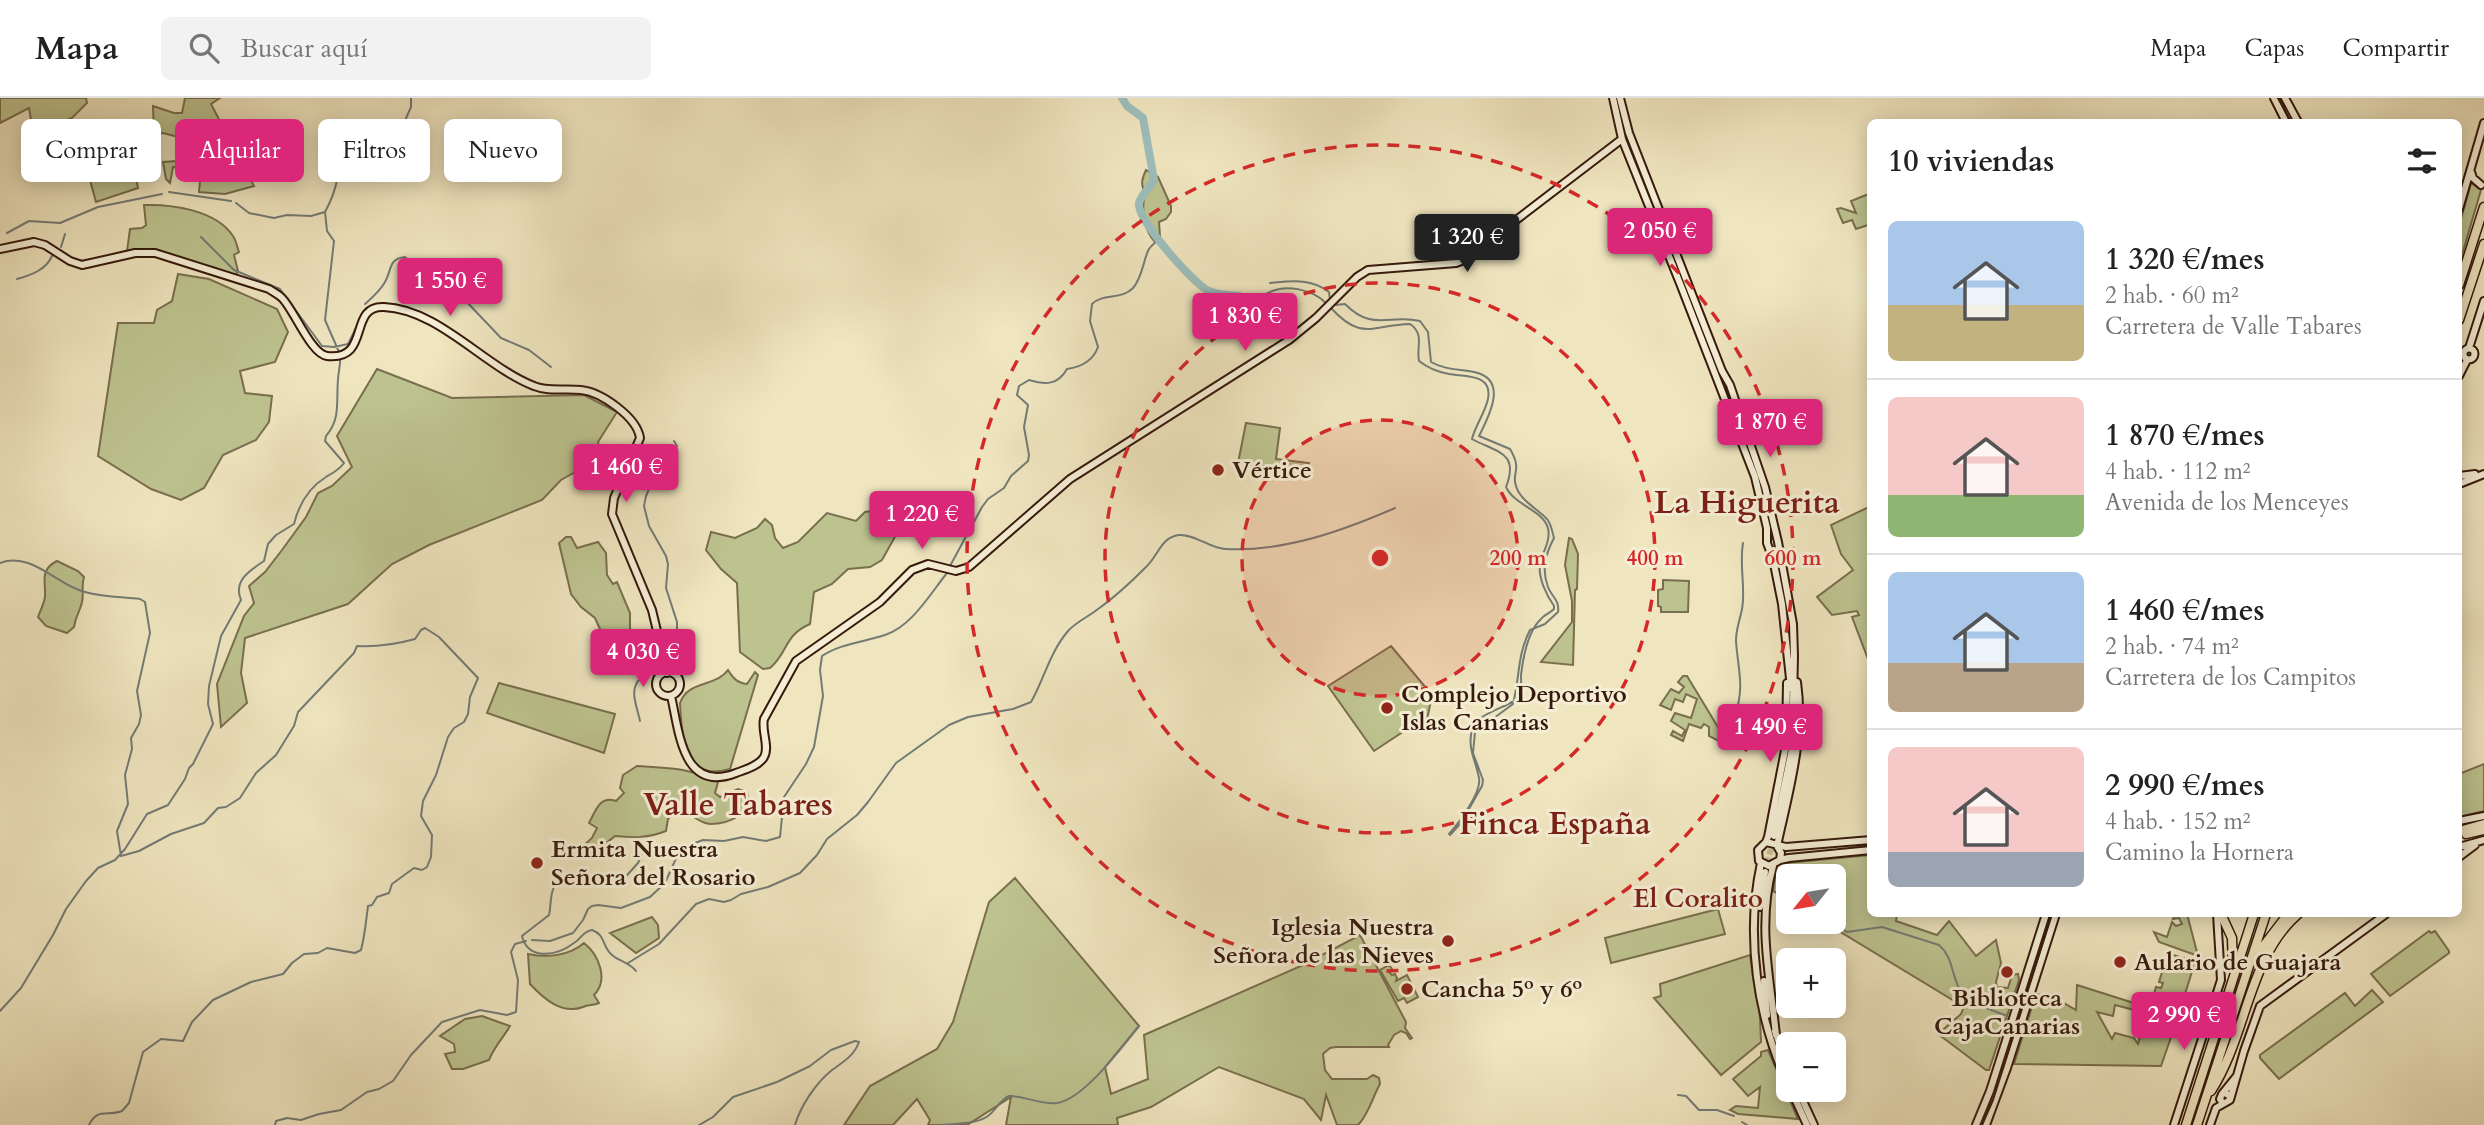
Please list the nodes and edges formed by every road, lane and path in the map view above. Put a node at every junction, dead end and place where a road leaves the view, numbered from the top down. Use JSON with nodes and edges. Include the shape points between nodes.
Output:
{"nodes":[{"id":1,"x":1613,"y":98,"type":"edge"},
{"id":2,"x":1620,"y":98,"type":"edge"},
{"id":3,"x":2274,"y":98,"type":"edge"},
{"id":4,"x":2285,"y":98,"type":"edge"},
{"id":5,"x":2284,"y":119,"type":"edge"},
{"id":6,"x":2296,"y":119,"type":"edge"},
{"id":7,"x":2484,"y":123,"type":"edge"},
{"id":8,"x":1625,"y":138,"type":"junction"},
{"id":9,"x":2484,"y":154,"type":"edge"},
{"id":10,"x":2473,"y":162,"type":"junction"},
{"id":11,"x":2470,"y":170,"type":"junction"},
{"id":12,"x":2481,"y":186,"type":"dead end"},
{"id":13,"x":2462,"y":198,"type":"edge"},
{"id":14,"x":2484,"y":207,"type":"edge"},
{"id":15,"x":2484,"y":244,"type":"edge"},
{"id":16,"x":0,"y":249,"type":"edge"},
{"id":17,"x":2462,"y":276,"type":"edge"},
{"id":18,"x":2484,"y":301,"type":"edge"},
{"id":19,"x":2462,"y":311,"type":"edge"},
{"id":20,"x":2462,"y":370,"type":"edge"},
{"id":21,"x":1729,"y":385,"type":"junction"},
{"id":22,"x":1721,"y":389,"type":"junction"},
{"id":23,"x":2484,"y":474,"type":"edge"},
{"id":24,"x":2462,"y":477,"type":"edge"},
{"id":25,"x":2462,"y":483,"type":"edge"},
{"id":26,"x":1778,"y":542,"type":"junction"},
{"id":27,"x":1769,"y":544,"type":"junction"},
{"id":28,"x":1787,"y":650,"type":"junction"},
{"id":29,"x":1794,"y":656,"type":"junction"},
{"id":30,"x":667,"y":673,"type":"junction"},
{"id":31,"x":671,"y":696,"type":"junction"},
{"id":32,"x":1793,"y":696,"type":"junction"},
{"id":33,"x":2484,"y":816,"type":"edge"},
{"id":34,"x":2462,"y":820,"type":"edge"},
{"id":35,"x":2481,"y":828,"type":"edge"},
{"id":36,"x":2462,"y":831,"type":"edge"},
{"id":37,"x":1774,"y":836,"type":"tunnel mouth"},
{"id":38,"x":1867,"y":840,"type":"edge"},
{"id":39,"x":2482,"y":841,"type":"edge"},
{"id":40,"x":1766,"y":842,"type":"junction"},
{"id":41,"x":1777,"y":846,"type":"junction"},
{"id":42,"x":2462,"y":846,"type":"edge"},
{"id":43,"x":1867,"y":850,"type":"edge"},
{"id":44,"x":2462,"y":855,"type":"edge"},
{"id":45,"x":1780,"y":860,"type":"junction"},
{"id":46,"x":1761,"y":863,"type":"junction"},
{"id":47,"x":1773,"y":866,"type":"junction"},
{"id":48,"x":1765,"y":872,"type":"tunnel mouth"},
{"id":49,"x":2045,"y":917,"type":"edge"},
{"id":50,"x":2055,"y":917,"type":"edge"},
{"id":51,"x":2219,"y":917,"type":"edge"},
{"id":52,"x":2221,"y":917,"type":"edge"},
{"id":53,"x":2253,"y":917,"type":"edge"},
{"id":54,"x":2265,"y":917,"type":"edge"},
{"id":55,"x":2286,"y":917,"type":"edge"},
{"id":56,"x":2295,"y":917,"type":"edge"},
{"id":57,"x":2382,"y":917,"type":"edge"},
{"id":58,"x":2250,"y":965,"type":"junction"},
{"id":59,"x":2231,"y":985,"type":"junction"},
{"id":60,"x":1773,"y":1035,"type":"junction"},
{"id":61,"x":1776,"y":1042,"type":"edge"},
{"id":62,"x":1776,"y":1045,"type":"edge"},
{"id":63,"x":2205,"y":1100,"type":"junction"},
{"id":64,"x":1796,"y":1102,"type":"edge"},
{"id":65,"x":1803,"y":1102,"type":"edge"},
{"id":66,"x":1807,"y":1125,"type":"edge"},
{"id":67,"x":1814,"y":1125,"type":"edge"},
{"id":68,"x":1976,"y":1125,"type":"edge"},
{"id":69,"x":1986,"y":1125,"type":"edge"},
{"id":70,"x":2174,"y":1125,"type":"edge"},
{"id":71,"x":2186,"y":1125,"type":"edge"},
{"id":72,"x":2197,"y":1125,"type":"edge"},
{"id":73,"x":2210,"y":1125,"type":"edge"}],
"edges":[{"from":1,"to":8,"type":"main road"},
{"from":2,"to":8,"type":"main road"},
{"from":3,"to":5,"type":"main road"},
{"from":4,"to":6,"type":"main road"},
{"from":7,"to":10,"type":"main road"},
{"from":8,"to":21,"type":"main road"},
{"from":8,"to":22,"type":"main road"},
{"from":8,"to":31,"type":"main road","via":[[1464,260],[1375,268],[1357,277],[1290,340],[1070,479],[970,567],[956,572],[928,564],[912,570],[880,602],[796,661],[764,719],[764,757],[755,765],[722,777],[701,773],[688,761]]},
{"from":9,"to":10,"type":"main road"},
{"from":10,"to":11,"type":"main road"},
{"from":11,"to":12,"type":"main road"},
{"from":11,"to":13,"type":"main road"},
{"from":14,"to":17,"type":"highway"},
{"from":15,"to":19,"type":"highway"},
{"from":16,"to":30,"type":"main road","via":[[34,242],[82,265],[155,253],[269,289],[282,298],[317,349],[327,356],[344,354],[355,344],[369,311],[392,308],[429,320],[534,386],[585,390],[632,419],[640,438],[612,511],[652,610]]},
{"from":18,"to":20,"type":"main road","via":[[2469,348],[2463,352],[2467,359]]},
{"from":21,"to":22,"type":"main road","via":[[1728,391]]},
{"from":21,"to":26,"type":"main road","via":[[1760,469]]},
{"from":22,"to":27,"type":"main road","via":[[1755,477]]},
{"from":23,"to":24,"type":"main road"},
{"from":23,"to":25,"type":"main road"},
{"from":26,"to":27,"type":"main road","via":[[1774,538]]},
{"from":26,"to":29,"type":"main road"},
{"from":27,"to":28,"type":"main road"},
{"from":28,"to":32,"type":"main road"},
{"from":28,"to":40,"type":"main road","via":[[1786,745]]},
{"from":29,"to":32,"type":"main road"},
{"from":29,"to":41,"type":"main road","via":[[1798,739]]},
{"from":30,"to":31,"type":"main road","via":[[680,682]]},
{"from":30,"to":31,"type":"main road","via":[[658,678],[656,687]]},
{"from":32,"to":37,"type":"main road","via":[[1790,760]]},
{"from":33,"to":34,"type":"main road"},
{"from":35,"to":36,"type":"highway"},
{"from":38,"to":41,"type":"main road"},
{"from":39,"to":42,"type":"main road"},
{"from":39,"to":44,"type":"main road"},
{"from":40,"to":41,"type":"main road"},
{"from":40,"to":46,"type":"main road","via":[[1758,850]]},
{"from":41,"to":45,"type":"main road"},
{"from":43,"to":45,"type":"main road"},
{"from":45,"to":47,"type":"main road"},
{"from":46,"to":47,"type":"main road"},
{"from":46,"to":60,"type":"main road","via":[[1754,900],[1755,950],[1762,1006]]},
{"from":47,"to":60,"type":"main road","via":[[1764,907]]},
{"from":48,"to":60,"type":"main road","via":[[1760,909]]},
{"from":49,"to":68,"type":"main road"},
{"from":50,"to":69,"type":"main road"},
{"from":51,"to":70,"type":"main road","via":[[2221,980]]},
{"from":52,"to":59,"type":"highway","via":[[2234,944]]},
{"from":53,"to":59,"type":"highway"},
{"from":54,"to":58,"type":"highway"},
{"from":55,"to":58,"type":"highway"},
{"from":56,"to":63,"type":"highway","via":[[2269,950],[2234,1050]]},
{"from":57,"to":73,"type":"main road","via":[[2264,1003],[2236,1077],[2227,1095],[2220,1097],[2223,1104],[2216,1108]]},
{"from":58,"to":63,"type":"highway"},
{"from":59,"to":71,"type":"highway"},
{"from":60,"to":61,"type":"main road"},
{"from":60,"to":62,"type":"main road"},
{"from":63,"to":72,"type":"highway"},
{"from":64,"to":66,"type":"main road"},
{"from":65,"to":67,"type":"main road"}]}
